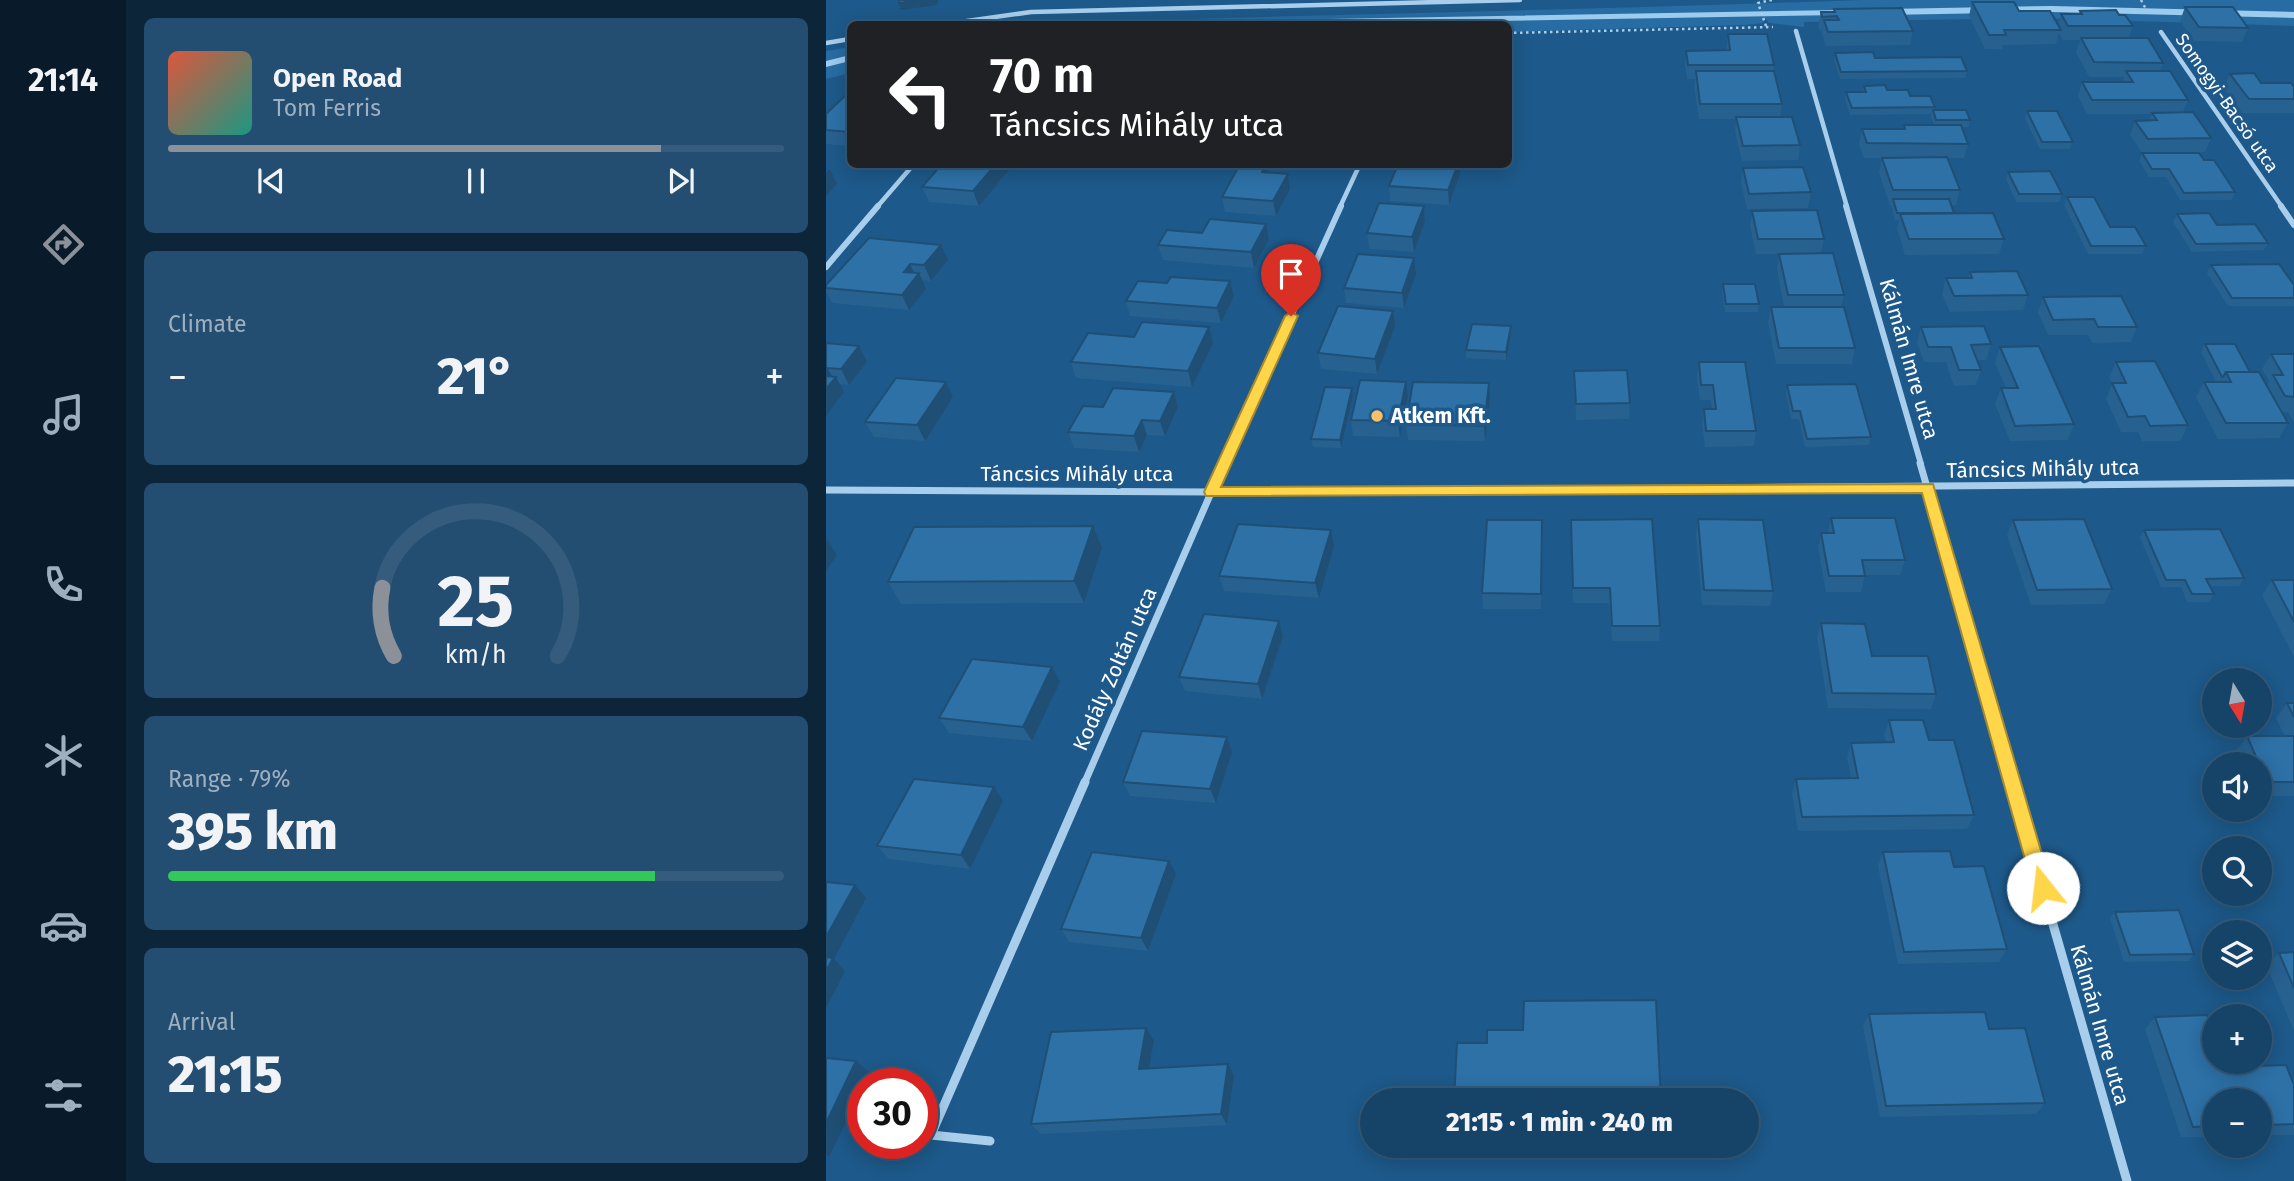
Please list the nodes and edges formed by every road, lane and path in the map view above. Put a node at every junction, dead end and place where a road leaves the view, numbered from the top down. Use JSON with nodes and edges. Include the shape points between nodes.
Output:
{"nodes":[{"id":1,"x":1520,"y":0,"type":"edge"},
{"id":2,"x":1772,"y":0,"type":"edge"},
{"id":3,"x":967,"y":21,"type":"edge"},
{"id":4,"x":1796,"y":32,"type":"dead end"},
{"id":5,"x":2161,"y":32,"type":"dead end"},
{"id":6,"x":1512,"y":33,"type":"edge"},
{"id":7,"x":847,"y":40,"type":"edge"},
{"id":8,"x":826,"y":43,"type":"edge"},
{"id":9,"x":911,"y":168,"type":"edge"},
{"id":10,"x":1358,"y":168,"type":"edge"},
{"id":11,"x":2294,"y":225,"type":"edge"},
{"id":12,"x":826,"y":267,"type":"edge"},
{"id":13,"x":2294,"y":483,"type":"edge"},
{"id":14,"x":1928,"y":488,"type":"junction"},
{"id":15,"x":826,"y":490,"type":"edge"},
{"id":16,"x":1211,"y":492,"type":"junction"},
{"id":17,"x":990,"y":1141,"type":"dead end"},
{"id":18,"x":2127,"y":1181,"type":"edge"}],
"edges":[{"from":1,"to":3,"type":"street","via":[[1031,12]]},
{"from":2,"to":6,"type":"path","via":[[1758,2],[1766,26]]},
{"from":4,"to":14,"type":"street","name":"Kálmán Imre utca"},
{"from":5,"to":11,"type":"street","name":"Somogyi-Bacsó utca"},
{"from":7,"to":8,"type":"street"},
{"from":9,"to":12,"type":"street"},
{"from":10,"to":16,"type":"street","name":"Kodály Zoltán utca"},
{"from":13,"to":14,"type":"street","name":"Táncsics Mihály utca"},
{"from":14,"to":16,"type":"street","name":"Táncsics Mihály utca"},
{"from":14,"to":18,"type":"street","name":"Kálmán Imre utca"},
{"from":15,"to":16,"type":"street","name":"Táncsics Mihály utca"},
{"from":16,"to":17,"type":"street","name":"Kodály Zoltán utca","via":[[932,1135]]}]}
